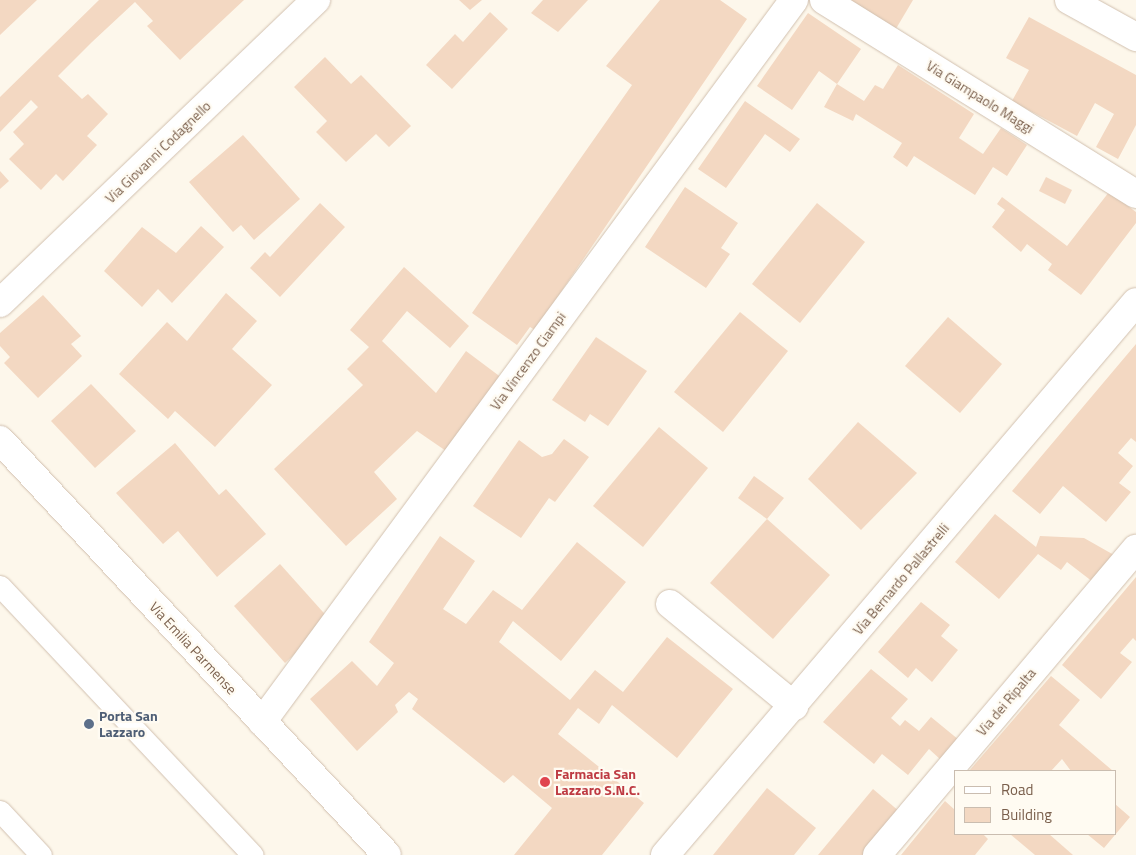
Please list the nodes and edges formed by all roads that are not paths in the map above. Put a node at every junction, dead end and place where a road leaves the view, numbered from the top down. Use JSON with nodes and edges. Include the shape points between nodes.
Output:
{"nodes":[{"id":1,"x":316,"y":0,"type":"edge"},
{"id":2,"x":794,"y":0,"type":"edge"},
{"id":3,"x":824,"y":0,"type":"edge"},
{"id":4,"x":1068,"y":0,"type":"edge"},
{"id":5,"x":1136,"y":37,"type":"edge"},
{"id":6,"x":1136,"y":194,"type":"edge"},
{"id":7,"x":1136,"y":302,"type":"edge"},
{"id":8,"x":0,"y":303,"type":"edge"},
{"id":9,"x":0,"y":440,"type":"edge"},
{"id":10,"x":1136,"y":549,"type":"edge"},
{"id":11,"x":0,"y":586,"type":"edge"},
{"id":12,"x":670,"y":604,"type":"dead end"},
{"id":13,"x":794,"y":706,"type":"junction"},
{"id":14,"x":262,"y":722,"type":"junction"},
{"id":15,"x":0,"y":811,"type":"edge"},
{"id":16,"x":41,"y":855,"type":"edge"},
{"id":17,"x":253,"y":855,"type":"edge"},
{"id":18,"x":387,"y":855,"type":"edge"},
{"id":19,"x":666,"y":855,"type":"edge"},
{"id":20,"x":876,"y":855,"type":"edge"}],
"edges":[{"from":1,"to":8,"type":"street","name":"Via Giovanni Codagnello"},
{"from":2,"to":14,"type":"street","name":"Via Vincenzo Ciampi"},
{"from":3,"to":6,"type":"street","name":"Via Giampaolo Maggi"},
{"from":4,"to":5,"type":"street"},
{"from":7,"to":13,"type":"street","name":"Via Bernardo Pallastrelli"},
{"from":9,"to":14,"type":"street","name":"Via Emilia Parmense"},
{"from":10,"to":20,"type":"street","name":"Via dei Ripalta"},
{"from":11,"to":17,"type":"lane"},
{"from":12,"to":13,"type":"street"},
{"from":13,"to":19,"type":"street","name":"Via Bernardo Pallastrelli"},
{"from":14,"to":18,"type":"street","name":"Via Emilia Parmense"},
{"from":15,"to":16,"type":"lane"}]}
